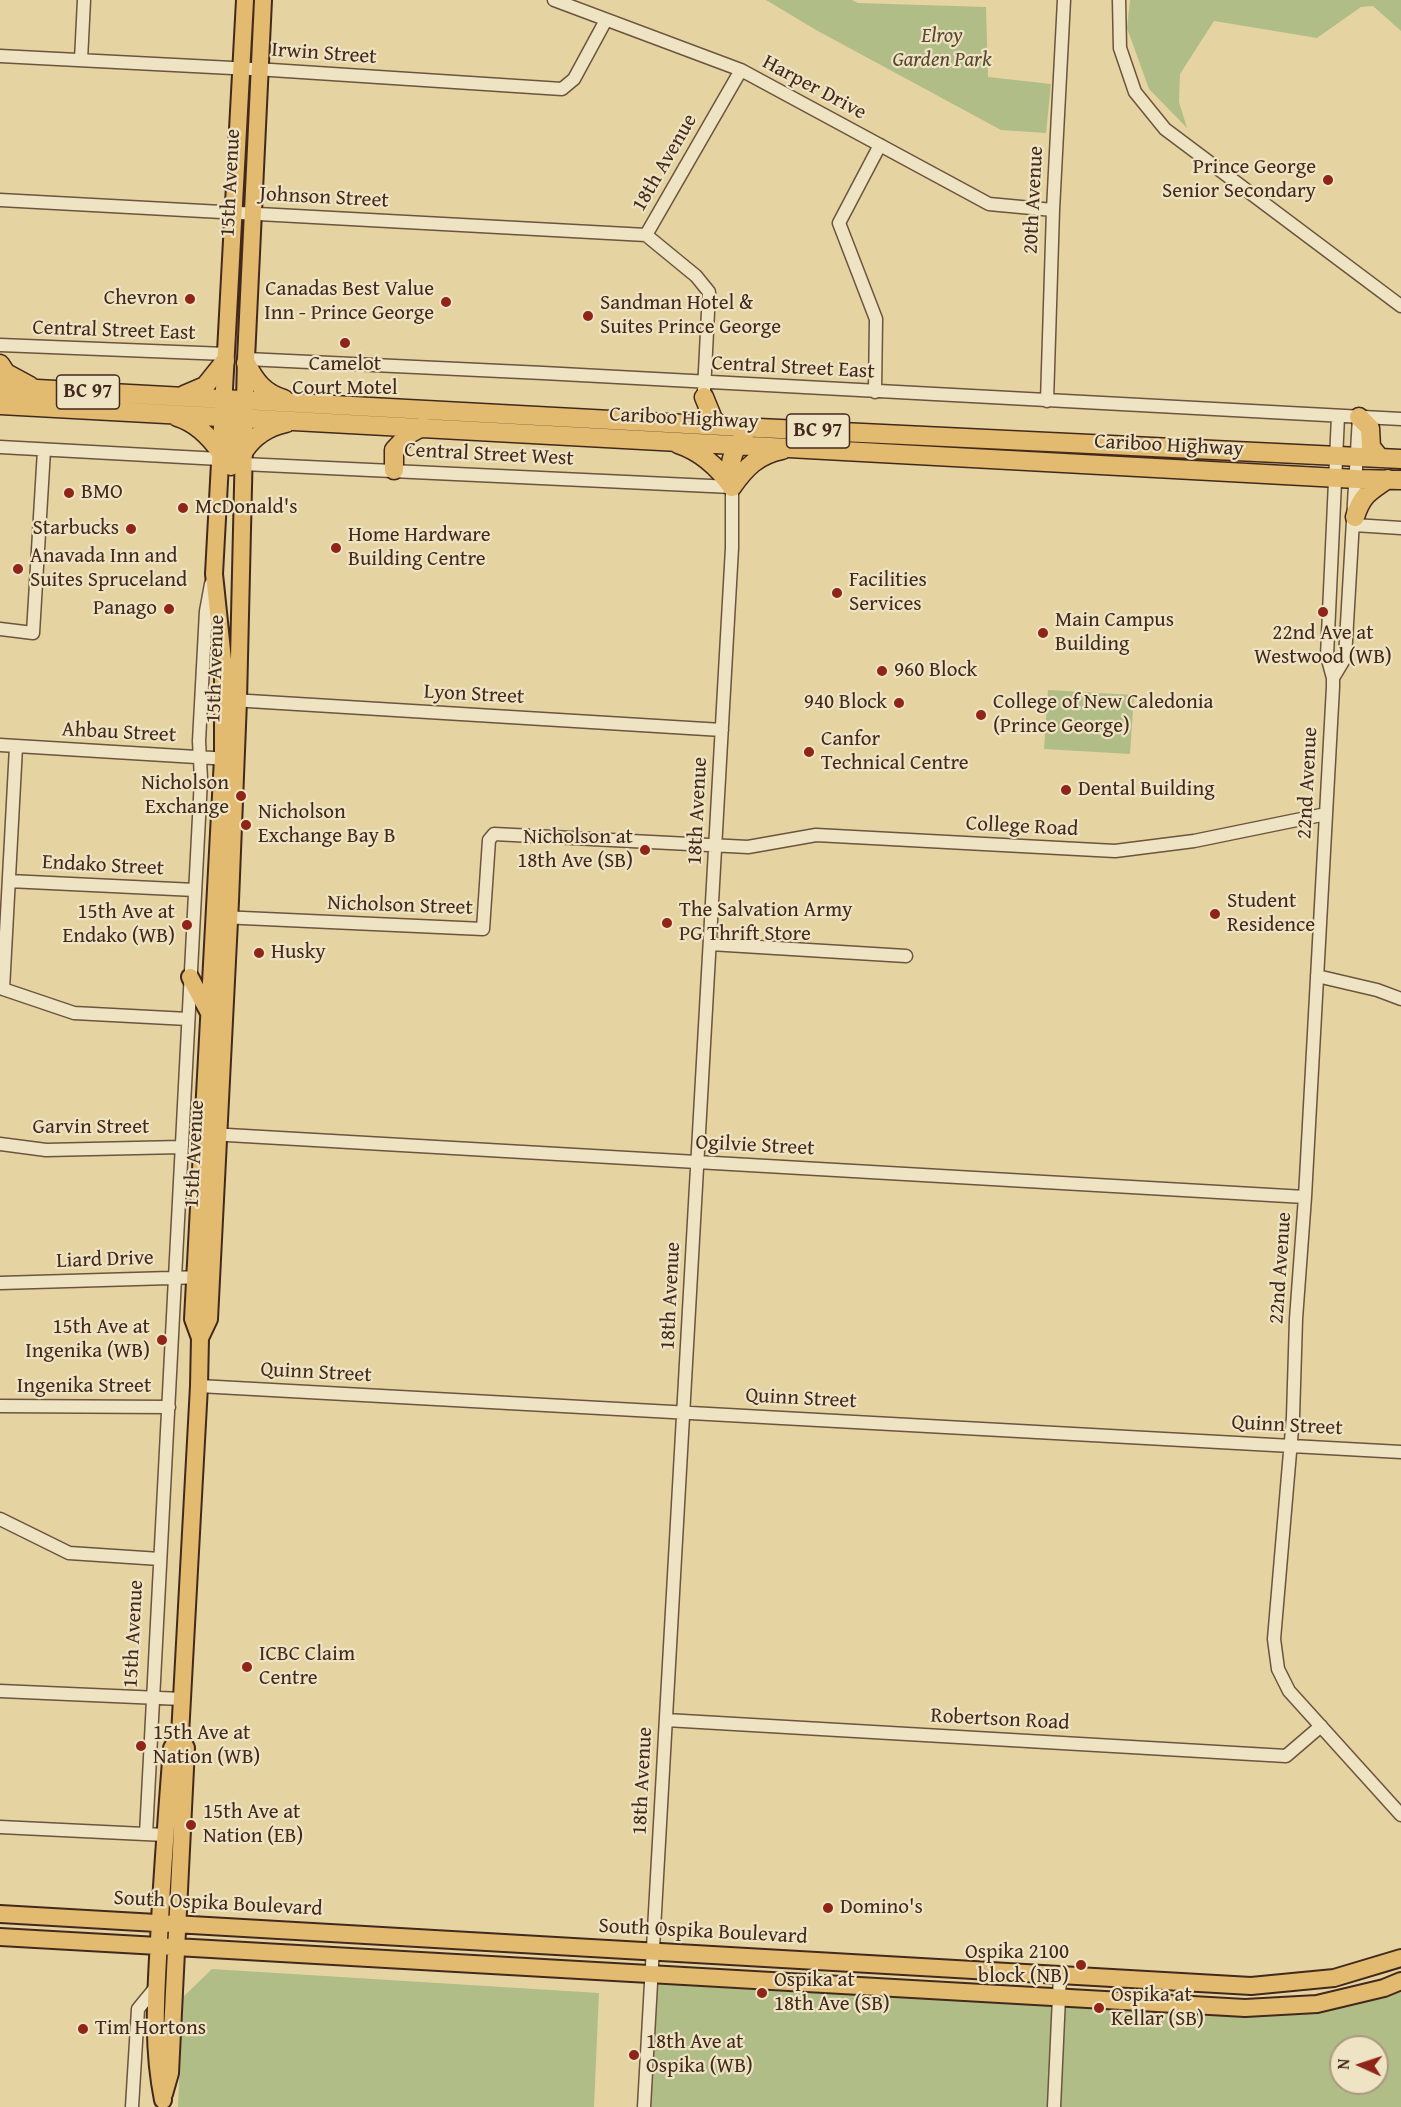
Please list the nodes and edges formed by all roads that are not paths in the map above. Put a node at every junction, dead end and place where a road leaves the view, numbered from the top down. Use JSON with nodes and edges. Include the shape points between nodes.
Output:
{"nodes":[{"id":1,"x":84,"y":0,"type":"edge"},
{"id":2,"x":245,"y":0,"type":"edge"},
{"id":3,"x":263,"y":0,"type":"edge"},
{"id":4,"x":554,"y":0,"type":"edge"},
{"id":5,"x":1064,"y":0,"type":"edge"},
{"id":6,"x":1119,"y":0,"type":"edge"},
{"id":7,"x":606,"y":20,"type":"junction"},
{"id":8,"x":0,"y":56,"type":"edge"},
{"id":9,"x":81,"y":60,"type":"junction"},
{"id":10,"x":241,"y":69,"type":"junction"},
{"id":11,"x":259,"y":70,"type":"junction"},
{"id":12,"x":741,"y":70,"type":"junction"},
{"id":13,"x":880,"y":145,"type":"junction"},
{"id":14,"x":0,"y":200,"type":"edge"},
{"id":15,"x":1053,"y":210,"type":"junction"},
{"id":16,"x":234,"y":213,"type":"junction"},
{"id":17,"x":252,"y":214,"type":"junction"},
{"id":18,"x":646,"y":235,"type":"junction"},
{"id":19,"x":1401,"y":306,"type":"edge"},
{"id":20,"x":0,"y":345,"type":"edge"},
{"id":21,"x":226,"y":358,"type":"junction"},
{"id":22,"x":246,"y":361,"type":"junction"},
{"id":23,"x":0,"y":364,"type":"edge"},
{"id":24,"x":0,"y":387,"type":"edge"},
{"id":25,"x":37,"y":389,"type":"junction"},
{"id":26,"x":705,"y":390,"type":"junction"},
{"id":27,"x":875,"y":392,"type":"junction"},
{"id":28,"x":177,"y":397,"type":"junction"},
{"id":29,"x":1047,"y":401,"type":"junction"},
{"id":30,"x":0,"y":405,"type":"edge"},
{"id":31,"x":234,"y":410,"type":"junction"},
{"id":32,"x":300,"y":412,"type":"junction"},
{"id":33,"x":164,"y":413,"type":"junction"},
{"id":34,"x":1338,"y":416,"type":"junction"},
{"id":35,"x":1359,"y":417,"type":"junction"},
{"id":36,"x":1401,"y":419,"type":"edge"},
{"id":37,"x":365,"y":424,"type":"junction"},
{"id":38,"x":686,"y":424,"type":"junction"},
{"id":39,"x":720,"y":426,"type":"junction"},
{"id":40,"x":422,"y":427,"type":"junction"},
{"id":41,"x":759,"y":428,"type":"junction"},
{"id":42,"x":665,"y":440,"type":"junction"},
{"id":43,"x":737,"y":444,"type":"junction"},
{"id":44,"x":0,"y":447,"type":"edge"},
{"id":45,"x":792,"y":447,"type":"junction"},
{"id":46,"x":44,"y":450,"type":"junction"},
{"id":47,"x":394,"y":450,"type":"junction"},
{"id":48,"x":1336,"y":455,"type":"junction"},
{"id":49,"x":1358,"y":456,"type":"junction"},
{"id":50,"x":1380,"y":458,"type":"junction"},
{"id":51,"x":232,"y":459,"type":"junction"},
{"id":52,"x":1401,"y":459,"type":"edge"},
{"id":53,"x":394,"y":470,"type":"junction"},
{"id":54,"x":1335,"y":478,"type":"junction"},
{"id":55,"x":1357,"y":479,"type":"junction"},
{"id":56,"x":1395,"y":480,"type":"edge"},
{"id":57,"x":732,"y":487,"type":"junction"},
{"id":58,"x":1354,"y":521,"type":"junction"},
{"id":59,"x":1401,"y":528,"type":"edge"},
{"id":60,"x":214,"y":574,"type":"junction"},
{"id":61,"x":0,"y":629,"type":"edge"},
{"id":62,"x":1333,"y":678,"type":"junction"},
{"id":63,"x":231,"y":700,"type":"junction"},
{"id":64,"x":722,"y":730,"type":"junction"},
{"id":65,"x":0,"y":745,"type":"edge"},
{"id":66,"x":16,"y":747,"type":"junction"},
{"id":67,"x":200,"y":757,"type":"junction"},
{"id":68,"x":229,"y":759,"type":"junction"},
{"id":69,"x":1326,"y":814,"type":"junction"},
{"id":70,"x":715,"y":844,"type":"junction"},
{"id":71,"x":9,"y":881,"type":"junction"},
{"id":72,"x":195,"y":890,"type":"junction"},
{"id":73,"x":222,"y":917,"type":"junction"},
{"id":74,"x":710,"y":944,"type":"junction"},
{"id":75,"x":906,"y":957,"type":"dead end"},
{"id":76,"x":1317,"y":976,"type":"junction"},
{"id":77,"x":190,"y":977,"type":"junction"},
{"id":78,"x":1401,"y":999,"type":"edge"},
{"id":79,"x":209,"y":1012,"type":"junction"},
{"id":80,"x":188,"y":1019,"type":"junction"},
{"id":81,"x":210,"y":1134,"type":"junction"},
{"id":82,"x":0,"y":1144,"type":"edge"},
{"id":83,"x":181,"y":1148,"type":"junction"},
{"id":84,"x":698,"y":1162,"type":"junction"},
{"id":85,"x":1305,"y":1197,"type":"junction"},
{"id":86,"x":203,"y":1277,"type":"junction"},
{"id":87,"x":174,"y":1278,"type":"junction"},
{"id":88,"x":0,"y":1283,"type":"edge"},
{"id":89,"x":200,"y":1386,"type":"junction"},
{"id":90,"x":0,"y":1406,"type":"edge"},
{"id":91,"x":169,"y":1407,"type":"junction"},
{"id":92,"x":683,"y":1412,"type":"junction"},
{"id":93,"x":1291,"y":1446,"type":"junction"},
{"id":94,"x":1401,"y":1452,"type":"edge"},
{"id":95,"x":0,"y":1519,"type":"edge"},
{"id":96,"x":160,"y":1559,"type":"junction"},
{"id":97,"x":0,"y":1691,"type":"edge"},
{"id":98,"x":153,"y":1698,"type":"junction"},
{"id":99,"x":182,"y":1699,"type":"junction"},
{"id":100,"x":666,"y":1720,"type":"junction"},
{"id":101,"x":1321,"y":1726,"type":"junction"},
{"id":102,"x":180,"y":1735,"type":"junction"},
{"id":103,"x":1401,"y":1815,"type":"edge"},
{"id":104,"x":0,"y":1827,"type":"edge"},
{"id":105,"x":146,"y":1834,"type":"junction"},
{"id":106,"x":165,"y":1835,"type":"junction"},
{"id":107,"x":0,"y":1914,"type":"edge"},
{"id":108,"x":160,"y":1924,"type":"junction"},
{"id":109,"x":178,"y":1925,"type":"junction"},
{"id":110,"x":0,"y":1937,"type":"edge"},
{"id":111,"x":158,"y":1946,"type":"junction"},
{"id":112,"x":177,"y":1947,"type":"junction"},
{"id":113,"x":653,"y":1952,"type":"junction"},
{"id":114,"x":1401,"y":1958,"type":"edge"},
{"id":115,"x":652,"y":1974,"type":"junction"},
{"id":116,"x":1060,"y":1975,"type":"junction"},
{"id":117,"x":1401,"y":1981,"type":"edge"},
{"id":118,"x":156,"y":1987,"type":"junction"},
{"id":119,"x":1058,"y":1997,"type":"junction"},
{"id":120,"x":163,"y":2103,"type":"edge"},
{"id":121,"x":132,"y":2107,"type":"edge"},
{"id":122,"x":644,"y":2107,"type":"edge"},
{"id":123,"x":1054,"y":2107,"type":"edge"}],
"edges":[{"from":1,"to":9,"type":"street"},
{"from":2,"to":10,"type":"main road","name":"15th Avenue"},
{"from":3,"to":11,"type":"main road","name":"15th Avenue"},
{"from":4,"to":7,"type":"street","name":"Harper Drive"},
{"from":5,"to":15,"type":"street","name":"20th Avenue"},
{"from":6,"to":19,"type":"street","via":[[1120,48],[1135,92],[1165,129]]},
{"from":7,"to":11,"type":"street","name":"Irwin Street","via":[[574,79],[562,89]]},
{"from":7,"to":12,"type":"street","name":"Harper Drive"},
{"from":8,"to":9,"type":"street","name":"Irwin Street"},
{"from":9,"to":10,"type":"street","name":"Irwin Street"},
{"from":10,"to":11,"type":"street","name":"Irwin Street"},
{"from":10,"to":16,"type":"main road","name":"15th Avenue"},
{"from":11,"to":17,"type":"main road","name":"15th Avenue"},
{"from":12,"to":13,"type":"street","name":"Harper Drive"},
{"from":12,"to":18,"type":"street","name":"18th Avenue"},
{"from":13,"to":15,"type":"street","name":"Harper Drive","via":[[989,204]]},
{"from":13,"to":27,"type":"street","via":[[839,223],[876,319]]},
{"from":14,"to":16,"type":"street","name":"Johnson Street"},
{"from":15,"to":29,"type":"street","name":"20th Avenue"},
{"from":16,"to":17,"type":"street","name":"Johnson Street"},
{"from":16,"to":21,"type":"main road","name":"15th Avenue"},
{"from":17,"to":18,"type":"street","name":"Johnson Street"},
{"from":17,"to":22,"type":"main road","name":"15th Avenue"},
{"from":18,"to":26,"type":"street","name":"18th Avenue","via":[[696,276],[709,292]]},
{"from":20,"to":21,"type":"street","name":"Central Street East"},
{"from":21,"to":28,"type":"highway","via":[[205,386]]},
{"from":21,"to":31,"type":"main road","name":"15th Avenue"},
{"from":22,"to":26,"type":"street","name":"Central Street East","via":[[543,373]]},
{"from":22,"to":31,"type":"main road","name":"15th Avenue"},
{"from":22,"to":32,"type":"highway","via":[[264,390]]},
{"from":23,"to":25,"type":"highway","via":[[6,373]]},
{"from":24,"to":25,"type":"highway","name":"Cariboo Highway","number":"BC 97"},
{"from":25,"to":28,"type":"highway","name":"Cariboo Highway","number":"BC 97"},
{"from":26,"to":27,"type":"street","name":"Central Street East"},
{"from":26,"to":38,"type":"highway"},
{"from":26,"to":39,"type":"highway","via":[[713,419]]},
{"from":27,"to":29,"type":"street","name":"Central Street East"},
{"from":28,"to":31,"type":"highway","name":"Cariboo Highway","number":"BC 97"},
{"from":29,"to":34,"type":"street","name":"Central Street East"},
{"from":30,"to":33,"type":"highway","name":"Cariboo Highway","number":"BC 97"},
{"from":31,"to":32,"type":"highway","name":"Cariboo Highway","number":"BC 97"},
{"from":31,"to":33,"type":"highway","name":"Cariboo Highway","number":"BC 97"},
{"from":31,"to":51,"type":"highway"},
{"from":32,"to":37,"type":"highway","name":"Cariboo Highway","number":"BC 97"},
{"from":32,"to":38,"type":"highway","name":"Cariboo Highway","number":"BC 97"},
{"from":32,"to":51,"type":"highway","via":[[264,431]]},
{"from":33,"to":51,"type":"highway","via":[[194,424]]},
{"from":34,"to":35,"type":"street","name":"Central Street East"},
{"from":34,"to":48,"type":"street","name":"22nd Avenue"},
{"from":35,"to":36,"type":"street","name":"Central Street East"},
{"from":35,"to":49,"type":"street","name":"22nd Avenue"},
{"from":35,"to":50,"type":"highway","via":[[1370,428],[1371,447]]},
{"from":37,"to":40,"type":"highway","name":"Cariboo Highway","number":"BC 97"},
{"from":37,"to":47,"type":"highway","via":[[381,434]]},
{"from":38,"to":39,"type":"highway","name":"Cariboo Highway","number":"BC 97"},
{"from":39,"to":41,"type":"highway","name":"Cariboo Highway","number":"BC 97"},
{"from":40,"to":42,"type":"highway","name":"Cariboo Highway","number":"BC 97"},
{"from":40,"to":47,"type":"highway"},
{"from":41,"to":43,"type":"highway","via":[[744,435]]},
{"from":41,"to":48,"type":"highway","name":"Cariboo Highway","number":"BC 97"},
{"from":42,"to":43,"type":"highway","name":"Cariboo Highway","number":"BC 97"},
{"from":42,"to":57,"type":"highway","via":[[684,446],[715,465]]},
{"from":43,"to":45,"type":"highway","name":"Cariboo Highway","number":"BC 97"},
{"from":43,"to":57,"type":"highway","via":[[730,460]]},
{"from":44,"to":46,"type":"street","name":"Central Street West"},
{"from":45,"to":54,"type":"highway","name":"Cariboo Highway","number":"BC 97"},
{"from":45,"to":57,"type":"highway","via":[[752,462]]},
{"from":46,"to":51,"type":"street","name":"Central Street West"},
{"from":46,"to":61,"type":"street","via":[[33,633]]},
{"from":47,"to":53,"type":"highway"},
{"from":48,"to":49,"type":"highway","name":"Cariboo Highway","number":"BC 97"},
{"from":48,"to":54,"type":"street","name":"22nd Avenue"},
{"from":49,"to":50,"type":"highway","name":"Cariboo Highway","number":"BC 97"},
{"from":49,"to":55,"type":"street","name":"22nd Avenue"},
{"from":50,"to":52,"type":"highway","name":"Cariboo Highway","number":"BC 97"},
{"from":51,"to":53,"type":"street","name":"Central Street West"},
{"from":51,"to":60,"type":"main road","name":"15th Avenue"},
{"from":51,"to":63,"type":"main road","name":"15th Avenue","via":[[242,542]]},
{"from":53,"to":57,"type":"street","name":"Central Street West"},
{"from":54,"to":55,"type":"highway","name":"Cariboo Highway","number":"BC 97"},
{"from":54,"to":62,"type":"street","name":"22nd Avenue","via":[[1327,656]]},
{"from":55,"to":56,"type":"highway","name":"Cariboo Highway","number":"BC 97"},
{"from":55,"to":58,"type":"street","name":"22nd Avenue"},
{"from":56,"to":58,"type":"highway","via":[[1369,492],[1360,502]]},
{"from":57,"to":64,"type":"street","name":"18th Avenue"},
{"from":58,"to":59,"type":"street"},
{"from":58,"to":62,"type":"street","name":"22nd Avenue","via":[[1345,658]]},
{"from":60,"to":63,"type":"main road","name":"15th Avenue"},
{"from":60,"to":67,"type":"street","name":"15th Avenue","via":[[206,611]]},
{"from":62,"to":69,"type":"street","name":"22nd Avenue"},
{"from":63,"to":64,"type":"street","name":"Lyon Street"},
{"from":63,"to":68,"type":"main road","name":"15th Avenue"},
{"from":64,"to":70,"type":"street","name":"18th Avenue"},
{"from":65,"to":66,"type":"street","name":"Ahbau Street"},
{"from":66,"to":67,"type":"street","name":"Ahbau Street"},
{"from":66,"to":71,"type":"street"},
{"from":67,"to":68,"type":"street","name":"Ahbau Street"},
{"from":67,"to":72,"type":"street","name":"15th Avenue"},
{"from":68,"to":73,"type":"main road","name":"15th Avenue"},
{"from":69,"to":70,"type":"street","name":"College Road","via":[[1194,841],[1115,851],[816,835],[748,847]]},
{"from":69,"to":76,"type":"street","name":"22nd Avenue"},
{"from":70,"to":73,"type":"street","name":"Nicholson Street","via":[[494,834],[489,840],[483,929],[479,930]]},
{"from":70,"to":74,"type":"street","name":"18th Avenue"},
{"from":71,"to":72,"type":"street","name":"Endako Street"},
{"from":71,"to":80,"type":"street","via":[[3,989],[74,1012]]},
{"from":72,"to":77,"type":"street","name":"15th Avenue"},
{"from":73,"to":79,"type":"main road","name":"15th Avenue"},
{"from":73,"to":81,"type":"main road","name":"15th Avenue"},
{"from":74,"to":75,"type":"street"},
{"from":74,"to":84,"type":"street","name":"18th Avenue"},
{"from":76,"to":78,"type":"street"},
{"from":76,"to":85,"type":"street","name":"22nd Avenue"},
{"from":77,"to":79,"type":"main road"},
{"from":77,"to":80,"type":"street","name":"15th Avenue"},
{"from":79,"to":81,"type":"main road","name":"15th Avenue"},
{"from":80,"to":83,"type":"street","name":"15th Avenue"},
{"from":81,"to":84,"type":"street","name":"Ogilvie Street"},
{"from":81,"to":86,"type":"main road","name":"15th Avenue"},
{"from":82,"to":83,"type":"street","name":"Garvin Street","via":[[46,1150]]},
{"from":83,"to":87,"type":"street","name":"15th Avenue"},
{"from":84,"to":85,"type":"street","name":"Ogilvie Street"},
{"from":84,"to":92,"type":"street","name":"18th Avenue"},
{"from":85,"to":93,"type":"street","name":"22nd Avenue"},
{"from":86,"to":87,"type":"street","name":"Liard Drive"},
{"from":86,"to":89,"type":"main road","name":"15th Avenue","via":[[193,1319],[200,1338]]},
{"from":87,"to":88,"type":"street","name":"Liard Drive"},
{"from":87,"to":91,"type":"street","name":"15th Avenue"},
{"from":89,"to":92,"type":"street","name":"Quinn Street"},
{"from":89,"to":99,"type":"main road","name":"15th Avenue"},
{"from":90,"to":91,"type":"street","name":"Ingenika Street"},
{"from":91,"to":96,"type":"street","name":"15th Avenue"},
{"from":92,"to":93,"type":"street","name":"Quinn Street"},
{"from":92,"to":100,"type":"street","name":"18th Avenue"},
{"from":93,"to":94,"type":"street","name":"Quinn Street"},
{"from":93,"to":101,"type":"street","name":"22nd Avenue","via":[[1274,1639],[1278,1669],[1289,1691]]},
{"from":95,"to":96,"type":"street","via":[[69,1553]]},
{"from":96,"to":98,"type":"street","name":"15th Avenue"},
{"from":97,"to":98,"type":"street"},
{"from":98,"to":99,"type":"street"},
{"from":98,"to":105,"type":"street","name":"15th Avenue"},
{"from":99,"to":102,"type":"main road","name":"15th Avenue"},
{"from":100,"to":101,"type":"street","name":"Robertson Road","via":[[1286,1756]]},
{"from":100,"to":113,"type":"street","name":"18th Avenue"},
{"from":101,"to":103,"type":"street","name":"22nd Avenue"},
{"from":102,"to":106,"type":"main road","name":"15th Avenue","via":[[172,1748]]},
{"from":102,"to":109,"type":"main road","name":"15th Avenue","via":[[186,1748]]},
{"from":104,"to":105,"type":"street"},
{"from":105,"to":106,"type":"street"},
{"from":106,"to":108,"type":"main road","name":"15th Avenue"},
{"from":107,"to":108,"type":"main road","name":"South Ospika Boulevard"},
{"from":108,"to":109,"type":"main road","name":"South Ospika Boulevard"},
{"from":108,"to":111,"type":"main road","name":"15th Avenue"},
{"from":109,"to":112,"type":"main road","name":"15th Avenue"},
{"from":109,"to":113,"type":"main road","name":"South Ospika Boulevard"},
{"from":110,"to":111,"type":"main road"},
{"from":111,"to":112,"type":"main road"},
{"from":111,"to":118,"type":"main road","name":"15th Avenue"},
{"from":112,"to":115,"type":"main road"},
{"from":112,"to":120,"type":"main road","name":"15th Avenue","via":[[170,2073]]},
{"from":113,"to":115,"type":"street","name":"18th Avenue"},
{"from":113,"to":116,"type":"main road","name":"South Ospika Boulevard"},
{"from":114,"to":116,"type":"main road","name":"South Ospika Boulevard","via":[[1334,1978],[1251,1986]]},
{"from":115,"to":119,"type":"main road"},
{"from":115,"to":122,"type":"street","name":"18th Avenue"},
{"from":116,"to":119,"type":"street"},
{"from":117,"to":119,"type":"main road","via":[[1317,2004],[1245,2008]]},
{"from":118,"to":120,"type":"main road","name":"15th Avenue","via":[[154,2033]]},
{"from":118,"to":121,"type":"street","via":[[138,2009]]},
{"from":119,"to":123,"type":"street"}]}
